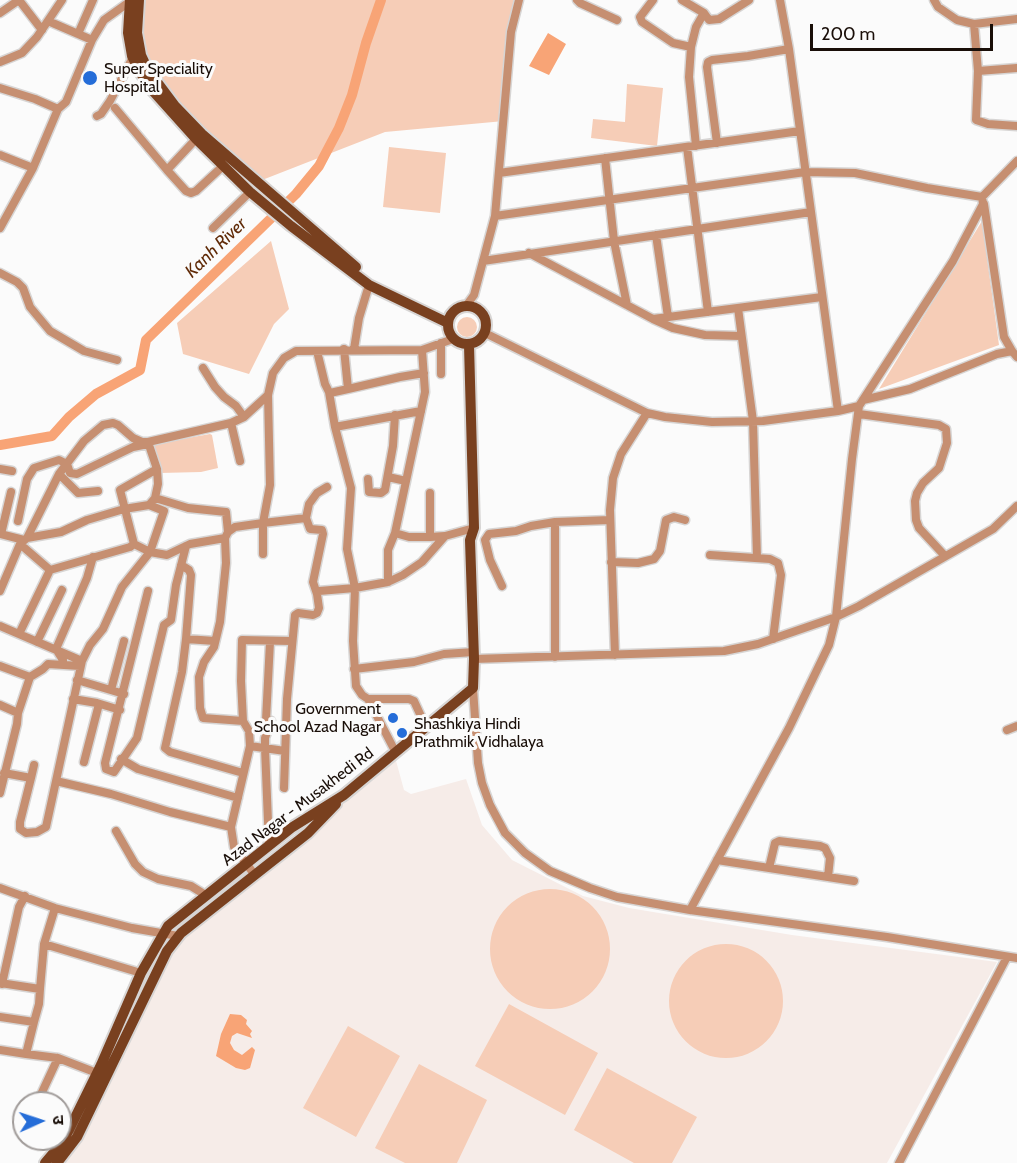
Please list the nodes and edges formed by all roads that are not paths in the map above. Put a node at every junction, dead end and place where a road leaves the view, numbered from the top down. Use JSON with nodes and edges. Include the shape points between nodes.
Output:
{"nodes":[{"id":1,"x":19,"y":0,"type":"edge"},
{"id":2,"x":62,"y":0,"type":"edge"},
{"id":3,"x":93,"y":0,"type":"edge"},
{"id":4,"x":133,"y":0,"type":"edge"},
{"id":5,"x":519,"y":0,"type":"edge"},
{"id":6,"x":577,"y":0,"type":"edge"},
{"id":7,"x":653,"y":0,"type":"edge"},
{"id":8,"x":682,"y":0,"type":"edge"},
{"id":9,"x":749,"y":0,"type":"edge"},
{"id":10,"x":780,"y":0,"type":"edge"},
{"id":11,"x":934,"y":0,"type":"edge"},
{"id":12,"x":0,"y":14,"type":"edge"},
{"id":13,"x":704,"y":14,"type":"junction"},
{"id":14,"x":1017,"y":18,"type":"edge"},
{"id":15,"x":617,"y":20,"type":"dead end"},
{"id":16,"x":48,"y":21,"type":"junction"},
{"id":17,"x":974,"y":24,"type":"junction"},
{"id":18,"x":42,"y":30,"type":"junction"},
{"id":19,"x":78,"y":34,"type":"junction"},
{"id":20,"x":92,"y":40,"type":"junction"},
{"id":21,"x":690,"y":47,"type":"junction"},
{"id":22,"x":789,"y":49,"type":"junction"},
{"id":23,"x":133,"y":57,"type":"junction"},
{"id":24,"x":0,"y":62,"type":"edge"},
{"id":25,"x":1017,"y":69,"type":"edge"},
{"id":26,"x":978,"y":71,"type":"junction"},
{"id":27,"x":0,"y":88,"type":"edge"},
{"id":28,"x":116,"y":108,"type":"dead end"},
{"id":29,"x":58,"y":109,"type":"junction"},
{"id":30,"x":98,"y":116,"type":"dead end"},
{"id":31,"x":1017,"y":126,"type":"edge"},
{"id":32,"x":800,"y":131,"type":"junction"},
{"id":33,"x":196,"y":139,"type":"junction"},
{"id":34,"x":717,"y":143,"type":"junction"},
{"id":35,"x":691,"y":146,"type":"junction"},
{"id":36,"x":0,"y":155,"type":"edge"},
{"id":37,"x":605,"y":158,"type":"junction"},
{"id":38,"x":1017,"y":161,"type":"edge"},
{"id":39,"x":223,"y":166,"type":"junction"},
{"id":40,"x":33,"y":168,"type":"junction"},
{"id":41,"x":167,"y":170,"type":"junction"},
{"id":42,"x":805,"y":172,"type":"junction"},
{"id":43,"x":499,"y":173,"type":"junction"},
{"id":44,"x":692,"y":187,"type":"junction"},
{"id":45,"x":250,"y":192,"type":"junction"},
{"id":46,"x":983,"y":200,"type":"junction"},
{"id":47,"x":609,"y":201,"type":"junction"},
{"id":48,"x":811,"y":212,"type":"junction"},
{"id":49,"x":495,"y":216,"type":"junction"},
{"id":50,"x":0,"y":228,"type":"edge"},
{"id":51,"x":213,"y":228,"type":"dead end"},
{"id":52,"x":697,"y":228,"type":"junction"},
{"id":53,"x":656,"y":235,"type":"junction"},
{"id":54,"x":614,"y":241,"type":"junction"},
{"id":55,"x":529,"y":253,"type":"junction"},
{"id":56,"x":483,"y":261,"type":"junction"},
{"id":57,"x":0,"y":273,"type":"edge"},
{"id":58,"x":369,"y":285,"type":"junction"},
{"id":59,"x":822,"y":297,"type":"junction"},
{"id":60,"x":627,"y":305,"type":"junction"},
{"id":61,"x":466,"y":306,"type":"junction"},
{"id":62,"x":738,"y":308,"type":"junction"},
{"id":63,"x":708,"y":312,"type":"junction"},
{"id":64,"x":668,"y":317,"type":"junction"},
{"id":65,"x":653,"y":319,"type":"junction"},
{"id":66,"x":449,"y":320,"type":"junction"},
{"id":67,"x":485,"y":333,"type":"junction"},
{"id":68,"x":741,"y":336,"type":"junction"},
{"id":69,"x":453,"y":339,"type":"junction"},
{"id":70,"x":441,"y":343,"type":"junction"},
{"id":71,"x":469,"y":345,"type":"junction"},
{"id":72,"x":344,"y":349,"type":"junction"},
{"id":73,"x":354,"y":350,"type":"junction"},
{"id":74,"x":422,"y":350,"type":"junction"},
{"id":75,"x":317,"y":351,"type":"junction"},
{"id":76,"x":1014,"y":354,"type":"edge"},
{"id":77,"x":117,"y":360,"type":"dead end"},
{"id":78,"x":203,"y":368,"type":"dead end"},
{"id":79,"x":424,"y":373,"type":"junction"},
{"id":80,"x":441,"y":374,"type":"dead end"},
{"id":81,"x":348,"y":389,"type":"junction"},
{"id":82,"x":330,"y":393,"type":"junction"},
{"id":83,"x":268,"y":395,"type":"junction"},
{"id":84,"x":860,"y":407,"type":"junction"},
{"id":85,"x":421,"y":411,"type":"junction"},
{"id":86,"x":838,"y":411,"type":"junction"},
{"id":87,"x":647,"y":413,"type":"junction"},
{"id":88,"x":395,"y":415,"type":"junction"},
{"id":89,"x":244,"y":417,"type":"junction"},
{"id":90,"x":753,"y":421,"type":"junction"},
{"id":91,"x":231,"y":423,"type":"junction"},
{"id":92,"x":335,"y":427,"type":"junction"},
{"id":93,"x":148,"y":443,"type":"junction"},
{"id":94,"x":240,"y":461,"type":"dead end"},
{"id":95,"x":67,"y":465,"type":"junction"},
{"id":96,"x":0,"y":469,"type":"edge"},
{"id":97,"x":156,"y":469,"type":"junction"},
{"id":98,"x":12,"y":471,"type":"dead end"},
{"id":99,"x":59,"y":474,"type":"junction"},
{"id":100,"x":388,"y":477,"type":"junction"},
{"id":101,"x":368,"y":479,"type":"dead end"},
{"id":102,"x":406,"y":480,"type":"junction"},
{"id":103,"x":327,"y":487,"type":"dead end"},
{"id":104,"x":98,"y":491,"type":"dead end"},
{"id":105,"x":11,"y":492,"type":"dead end"},
{"id":106,"x":430,"y":493,"type":"dead end"},
{"id":107,"x":152,"y":502,"type":"junction"},
{"id":108,"x":1017,"y":506,"type":"edge"},
{"id":109,"x":124,"y":509,"type":"junction"},
{"id":110,"x":306,"y":518,"type":"junction"},
{"id":111,"x":610,"y":520,"type":"junction"},
{"id":112,"x":685,"y":520,"type":"dead end"},
{"id":113,"x":18,"y":521,"type":"dead end"},
{"id":114,"x":555,"y":522,"type":"junction"},
{"id":115,"x":263,"y":523,"type":"junction"},
{"id":116,"x":474,"y":528,"type":"junction"},
{"id":117,"x":395,"y":532,"type":"junction"},
{"id":118,"x":1,"y":534,"type":"edge"},
{"id":119,"x":226,"y":535,"type":"junction"},
{"id":120,"x":446,"y":536,"type":"junction"},
{"id":121,"x":429,"y":537,"type":"junction"},
{"id":122,"x":24,"y":541,"type":"junction"},
{"id":123,"x":134,"y":544,"type":"junction"},
{"id":124,"x":186,"y":546,"type":"junction"},
{"id":125,"x":150,"y":552,"type":"junction"},
{"id":126,"x":263,"y":554,"type":"dead end"},
{"id":127,"x":710,"y":555,"type":"dead end"},
{"id":128,"x":945,"y":556,"type":"junction"},
{"id":129,"x":93,"y":557,"type":"junction"},
{"id":130,"x":757,"y":558,"type":"junction"},
{"id":131,"x":611,"y":562,"type":"junction"},
{"id":132,"x":181,"y":565,"type":"junction"},
{"id":133,"x":50,"y":570,"type":"junction"},
{"id":134,"x":388,"y":582,"type":"junction"},
{"id":135,"x":502,"y":586,"type":"dead end"},
{"id":136,"x":355,"y":588,"type":"junction"},
{"id":137,"x":62,"y":590,"type":"dead end"},
{"id":138,"x":0,"y":591,"type":"edge"},
{"id":139,"x":148,"y":591,"type":"dead end"},
{"id":140,"x":317,"y":594,"type":"junction"},
{"id":141,"x":836,"y":617,"type":"junction"},
{"id":142,"x":0,"y":626,"type":"edge"},
{"id":143,"x":19,"y":634,"type":"junction"},
{"id":144,"x":186,"y":639,"type":"junction"},
{"id":145,"x":773,"y":639,"type":"junction"},
{"id":146,"x":124,"y":640,"type":"dead end"},
{"id":147,"x":215,"y":641,"type":"junction"},
{"id":148,"x":291,"y":641,"type":"junction"},
{"id":149,"x":37,"y":642,"type":"junction"},
{"id":150,"x":270,"y":642,"type":"junction"},
{"id":151,"x":56,"y":649,"type":"junction"},
{"id":152,"x":615,"y":655,"type":"junction"},
{"id":153,"x":474,"y":656,"type":"junction"},
{"id":154,"x":555,"y":657,"type":"junction"},
{"id":155,"x":81,"y":663,"type":"junction"},
{"id":156,"x":63,"y":664,"type":"junction"},
{"id":157,"x":0,"y":666,"type":"edge"},
{"id":158,"x":354,"y":669,"type":"junction"},
{"id":159,"x":30,"y":677,"type":"junction"},
{"id":160,"x":77,"y":680,"type":"junction"},
{"id":161,"x":473,"y":688,"type":"junction"},
{"id":162,"x":111,"y":690,"type":"junction"},
{"id":163,"x":124,"y":693,"type":"junction"},
{"id":164,"x":73,"y":699,"type":"junction"},
{"id":165,"x":368,"y":699,"type":"junction"},
{"id":166,"x":99,"y":704,"type":"junction"},
{"id":167,"x":0,"y":705,"type":"edge"},
{"id":168,"x":120,"y":710,"type":"junction"},
{"id":169,"x":18,"y":713,"type":"junction"},
{"id":170,"x":243,"y":721,"type":"junction"},
{"id":171,"x":1017,"y":726,"type":"edge"},
{"id":172,"x":426,"y":727,"type":"junction"},
{"id":173,"x":1007,"y":730,"type":"dead end"},
{"id":174,"x":250,"y":746,"type":"junction"},
{"id":175,"x":265,"y":748,"type":"junction"},
{"id":176,"x":285,"y":751,"type":"junction"},
{"id":177,"x":395,"y":751,"type":"junction"},
{"id":178,"x":121,"y":759,"type":"junction"},
{"id":179,"x":84,"y":762,"type":"dead end"},
{"id":180,"x":34,"y":765,"type":"dead end"},
{"id":181,"x":4,"y":772,"type":"junction"},
{"id":182,"x":243,"y":773,"type":"junction"},
{"id":183,"x":31,"y":778,"type":"junction"},
{"id":184,"x":56,"y":781,"type":"junction"},
{"id":185,"x":284,"y":788,"type":"dead end"},
{"id":186,"x":0,"y":793,"type":"edge"},
{"id":187,"x":344,"y":795,"type":"junction"},
{"id":188,"x":238,"y":798,"type":"junction"},
{"id":189,"x":231,"y":827,"type":"junction"},
{"id":190,"x":116,"y":831,"type":"dead end"},
{"id":191,"x":269,"y":846,"type":"junction"},
{"id":192,"x":717,"y":860,"type":"junction"},
{"id":193,"x":246,"y":864,"type":"junction"},
{"id":194,"x":769,"y":868,"type":"junction"},
{"id":195,"x":254,"y":874,"type":"junction"},
{"id":196,"x":828,"y":877,"type":"junction"},
{"id":197,"x":854,"y":881,"type":"dead end"},
{"id":198,"x":0,"y":888,"type":"edge"},
{"id":199,"x":25,"y":896,"type":"junction"},
{"id":200,"x":207,"y":896,"type":"junction"},
{"id":201,"x":55,"y":908,"type":"junction"},
{"id":202,"x":690,"y":910,"type":"junction"},
{"id":203,"x":166,"y":929,"type":"junction"},
{"id":204,"x":178,"y":936,"type":"junction"},
{"id":205,"x":44,"y":944,"type":"junction"},
{"id":206,"x":1007,"y":957,"type":"junction"},
{"id":207,"x":1017,"y":958,"type":"edge"},
{"id":208,"x":141,"y":973,"type":"junction"},
{"id":209,"x":1,"y":984,"type":"edge"},
{"id":210,"x":40,"y":989,"type":"junction"},
{"id":211,"x":0,"y":1017,"type":"edge"},
{"id":212,"x":34,"y":1022,"type":"junction"},
{"id":213,"x":0,"y":1050,"type":"edge"},
{"id":214,"x":26,"y":1054,"type":"junction"},
{"id":215,"x":58,"y":1058,"type":"junction"},
{"id":216,"x":103,"y":1068,"type":"junction"},
{"id":217,"x":43,"y":1091,"type":"edge"},
{"id":218,"x":45,"y":1163,"type":"edge"},
{"id":219,"x":57,"y":1163,"type":"edge"},
{"id":220,"x":899,"y":1163,"type":"edge"}],
"edges":[{"from":1,"to":12,"type":"street"},
{"from":1,"to":18,"type":"street"},
{"from":2,"to":16,"type":"street"},
{"from":3,"to":19,"type":"street"},
{"from":4,"to":20,"type":"street","via":[[104,20]]},
{"from":4,"to":23,"type":"main road","via":[[128,33]]},
{"from":4,"to":66,"type":"main road","via":[[137,42],[148,70],[202,134],[371,279]]},
{"from":5,"to":43,"type":"street","via":[[511,32]]},
{"from":6,"to":15,"type":"street"},
{"from":7,"to":21,"type":"street","via":[[640,17],[642,22],[673,43]]},
{"from":8,"to":13,"type":"street"},
{"from":9,"to":13,"type":"street","via":[[719,20],[709,20]]},
{"from":10,"to":22,"type":"street"},
{"from":11,"to":17,"type":"street","via":[[957,20]]},
{"from":13,"to":21,"type":"street"},
{"from":14,"to":17,"type":"street"},
{"from":16,"to":18,"type":"street"},
{"from":16,"to":19,"type":"street"},
{"from":17,"to":26,"type":"street"},
{"from":18,"to":24,"type":"street","via":[[22,53]]},
{"from":19,"to":20,"type":"street"},
{"from":20,"to":29,"type":"street","via":[[66,102]]},
{"from":21,"to":35,"type":"street"},
{"from":22,"to":32,"type":"street"},
{"from":22,"to":34,"type":"street","via":[[708,62]]},
{"from":23,"to":30,"type":"street"},
{"from":23,"to":33,"type":"main road","via":[[152,90]]},
{"from":25,"to":26,"type":"street"},
{"from":26,"to":31,"type":"street","via":[[976,120]]},
{"from":27,"to":29,"type":"street"},
{"from":28,"to":41,"type":"street"},
{"from":29,"to":40,"type":"street"},
{"from":32,"to":34,"type":"street"},
{"from":32,"to":42,"type":"street"},
{"from":33,"to":39,"type":"main road"},
{"from":33,"to":41,"type":"street"},
{"from":34,"to":35,"type":"street"},
{"from":35,"to":37,"type":"street"},
{"from":35,"to":44,"type":"street"},
{"from":36,"to":40,"type":"street"},
{"from":37,"to":43,"type":"street"},
{"from":37,"to":47,"type":"street"},
{"from":38,"to":46,"type":"street"},
{"from":39,"to":41,"type":"street","via":[[191,193]]},
{"from":39,"to":45,"type":"main road"},
{"from":40,"to":50,"type":"street"},
{"from":42,"to":44,"type":"street"},
{"from":42,"to":46,"type":"street","via":[[855,173]]},
{"from":42,"to":48,"type":"street"},
{"from":43,"to":49,"type":"street"},
{"from":44,"to":47,"type":"street"},
{"from":44,"to":52,"type":"street"},
{"from":45,"to":51,"type":"street"},
{"from":45,"to":58,"type":"main road"},
{"from":46,"to":76,"type":"street","via":[[1004,337]]},
{"from":46,"to":84,"type":"street","via":[[953,261]]},
{"from":47,"to":49,"type":"street"},
{"from":47,"to":54,"type":"street"},
{"from":48,"to":52,"type":"street"},
{"from":48,"to":59,"type":"street"},
{"from":49,"to":56,"type":"street"},
{"from":52,"to":53,"type":"street"},
{"from":52,"to":63,"type":"street"},
{"from":53,"to":54,"type":"street"},
{"from":53,"to":64,"type":"street"},
{"from":54,"to":55,"type":"street"},
{"from":54,"to":60,"type":"street"},
{"from":55,"to":56,"type":"street"},
{"from":55,"to":60,"type":"street"},
{"from":56,"to":61,"type":"street","via":[[474,295]]},
{"from":57,"to":77,"type":"street","via":[[24,288],[30,307],[50,331],[84,351]]},
{"from":58,"to":66,"type":"main road"},
{"from":58,"to":73,"type":"street"},
{"from":59,"to":62,"type":"street"},
{"from":59,"to":86,"type":"street"},
{"from":60,"to":65,"type":"street"},
{"from":61,"to":66,"type":"main road","via":[[454,311]]},
{"from":61,"to":67,"type":"main road","via":[[479,309],[484,316]]},
{"from":62,"to":63,"type":"street"},
{"from":62,"to":68,"type":"street"},
{"from":63,"to":64,"type":"street"},
{"from":64,"to":65,"type":"street"},
{"from":65,"to":68,"type":"street","via":[[705,335]]},
{"from":66,"to":69,"type":"main road"},
{"from":67,"to":71,"type":"main road"},
{"from":67,"to":87,"type":"street"},
{"from":68,"to":90,"type":"street"},
{"from":69,"to":70,"type":"street"},
{"from":69,"to":71,"type":"main road"},
{"from":70,"to":74,"type":"street"},
{"from":70,"to":80,"type":"street"},
{"from":71,"to":116,"type":"main road"},
{"from":72,"to":73,"type":"street"},
{"from":72,"to":75,"type":"street"},
{"from":72,"to":81,"type":"street"},
{"from":73,"to":74,"type":"street"},
{"from":74,"to":79,"type":"street"},
{"from":75,"to":82,"type":"street"},
{"from":75,"to":83,"type":"street","via":[[296,351],[284,358],[273,373]]},
{"from":76,"to":84,"type":"street","via":[[997,354]]},
{"from":78,"to":89,"type":"street"},
{"from":79,"to":81,"type":"street"},
{"from":79,"to":85,"type":"street"},
{"from":81,"to":82,"type":"street"},
{"from":82,"to":92,"type":"street"},
{"from":83,"to":89,"type":"street"},
{"from":83,"to":115,"type":"street","via":[[270,485]]},
{"from":84,"to":86,"type":"street"},
{"from":84,"to":128,"type":"street","via":[[946,429],[947,443],[939,468],[923,483],[915,501],[919,528]]},
{"from":84,"to":141,"type":"street"},
{"from":85,"to":88,"type":"street"},
{"from":85,"to":102,"type":"street"},
{"from":86,"to":90,"type":"street"},
{"from":87,"to":90,"type":"street","via":[[691,421]]},
{"from":87,"to":111,"type":"street","via":[[621,454],[613,478]]},
{"from":88,"to":92,"type":"street"},
{"from":88,"to":100,"type":"street"},
{"from":89,"to":91,"type":"street"},
{"from":90,"to":130,"type":"street"},
{"from":91,"to":93,"type":"street"},
{"from":91,"to":94,"type":"street"},
{"from":92,"to":136,"type":"street","via":[[351,488],[347,549]]},
{"from":93,"to":95,"type":"street","via":[[82,472],[72,474]]},
{"from":93,"to":95,"type":"street","via":[[133,438],[113,423],[102,425],[84,441]]},
{"from":93,"to":97,"type":"street"},
{"from":95,"to":99,"type":"street"},
{"from":95,"to":113,"type":"street","via":[[56,459],[34,468],[27,479]]},
{"from":96,"to":98,"type":"street"},
{"from":97,"to":107,"type":"street","via":[[158,484]]},
{"from":97,"to":109,"type":"street","via":[[121,487]]},
{"from":99,"to":104,"type":"street","via":[[78,493]]},
{"from":99,"to":122,"type":"street"},
{"from":100,"to":101,"type":"street","via":[[381,493],[369,492]]},
{"from":100,"to":102,"type":"street"},
{"from":102,"to":117,"type":"street"},
{"from":103,"to":110,"type":"street","via":[[309,504]]},
{"from":105,"to":118,"type":"street"},
{"from":106,"to":121,"type":"street"},
{"from":107,"to":109,"type":"street"},
{"from":107,"to":119,"type":"street","via":[[226,513]]},
{"from":107,"to":125,"type":"street","via":[[164,511]]},
{"from":108,"to":128,"type":"street","via":[[993,528]]},
{"from":109,"to":122,"type":"street"},
{"from":109,"to":123,"type":"street"},
{"from":110,"to":115,"type":"street"},
{"from":110,"to":140,"type":"street","via":[[310,529],[322,530],[323,534],[313,582]]},
{"from":111,"to":114,"type":"street"},
{"from":111,"to":131,"type":"street"},
{"from":112,"to":131,"type":"street","via":[[666,520],[660,551],[654,559]]},
{"from":114,"to":135,"type":"street","via":[[486,536],[490,560]]},
{"from":114,"to":154,"type":"street"},
{"from":115,"to":119,"type":"street","via":[[235,527]]},
{"from":115,"to":126,"type":"street"},
{"from":116,"to":120,"type":"street"},
{"from":116,"to":153,"type":"main road","via":[[470,540]]},
{"from":117,"to":121,"type":"street"},
{"from":117,"to":134,"type":"street","via":[[388,550]]},
{"from":118,"to":122,"type":"street"},
{"from":119,"to":124,"type":"street"},
{"from":119,"to":147,"type":"street","via":[[220,622]]},
{"from":120,"to":121,"type":"street"},
{"from":120,"to":134,"type":"street","via":[[413,569]]},
{"from":122,"to":133,"type":"street"},
{"from":122,"to":138,"type":"street"},
{"from":123,"to":125,"type":"street"},
{"from":123,"to":129,"type":"street"},
{"from":124,"to":125,"type":"street","via":[[167,555]]},
{"from":124,"to":132,"type":"street"},
{"from":125,"to":155,"type":"street","via":[[122,586],[104,628]]},
{"from":127,"to":130,"type":"street"},
{"from":128,"to":141,"type":"street"},
{"from":129,"to":133,"type":"street"},
{"from":129,"to":151,"type":"street"},
{"from":130,"to":145,"type":"street","via":[[775,561],[782,575]]},
{"from":131,"to":152,"type":"street"},
{"from":132,"to":144,"type":"street","via":[[191,575]]},
{"from":132,"to":178,"type":"street","via":[[171,620],[164,625],[137,738]]},
{"from":133,"to":143,"type":"street"},
{"from":134,"to":136,"type":"street"},
{"from":136,"to":140,"type":"street","via":[[322,590]]},
{"from":136,"to":158,"type":"street"},
{"from":137,"to":149,"type":"street"},
{"from":139,"to":163,"type":"street"},
{"from":140,"to":148,"type":"street","via":[[317,613],[296,614]]},
{"from":141,"to":145,"type":"street"},
{"from":141,"to":192,"type":"street","via":[[825,656]]},
{"from":142,"to":143,"type":"street"},
{"from":143,"to":149,"type":"street"},
{"from":144,"to":147,"type":"street"},
{"from":144,"to":182,"type":"street","via":[[165,748],[170,753]]},
{"from":145,"to":152,"type":"street","via":[[723,651]]},
{"from":146,"to":162,"type":"street"},
{"from":147,"to":170,"type":"street","via":[[200,677],[201,716]]},
{"from":148,"to":150,"type":"street"},
{"from":148,"to":176,"type":"street"},
{"from":149,"to":151,"type":"street"},
{"from":150,"to":170,"type":"street","via":[[242,640]]},
{"from":150,"to":175,"type":"street","via":[[266,720],[271,721]]},
{"from":151,"to":155,"type":"street"},
{"from":151,"to":156,"type":"street"},
{"from":152,"to":154,"type":"street"},
{"from":153,"to":154,"type":"street"},
{"from":153,"to":158,"type":"street","via":[[444,654]]},
{"from":153,"to":161,"type":"main road"},
{"from":155,"to":156,"type":"street"},
{"from":155,"to":160,"type":"street"},
{"from":156,"to":159,"type":"street","via":[[48,664]]},
{"from":157,"to":159,"type":"street"},
{"from":158,"to":165,"type":"street","via":[[356,686]]},
{"from":159,"to":169,"type":"street"},
{"from":160,"to":162,"type":"street"},
{"from":160,"to":164,"type":"street"},
{"from":161,"to":172,"type":"main road","name":"Azad Nagar - Musakhedi Rd"},
{"from":161,"to":202,"type":"street","via":[[482,783],[505,833],[550,871],[590,888]]},
{"from":162,"to":163,"type":"street"},
{"from":163,"to":168,"type":"street"},
{"from":164,"to":166,"type":"street"},
{"from":164,"to":184,"type":"street"},
{"from":165,"to":172,"type":"street","via":[[414,701]]},
{"from":165,"to":177,"type":"street"},
{"from":166,"to":168,"type":"street"},
{"from":166,"to":179,"type":"street"},
{"from":167,"to":169,"type":"street"},
{"from":168,"to":178,"type":"street","via":[[106,769],[114,772]]},
{"from":169,"to":181,"type":"street"},
{"from":170,"to":174,"type":"street","via":[[249,731]]},
{"from":171,"to":173,"type":"street"},
{"from":172,"to":177,"type":"main road","name":"Azad Nagar - Musakhedi Rd"},
{"from":174,"to":175,"type":"street"},
{"from":174,"to":182,"type":"street"},
{"from":175,"to":176,"type":"street"},
{"from":175,"to":191,"type":"street"},
{"from":176,"to":185,"type":"street"},
{"from":177,"to":187,"type":"main road","name":"Azad Nagar - Musakhedi Rd"},
{"from":178,"to":188,"type":"street","via":[[138,769]]},
{"from":180,"to":183,"type":"street"},
{"from":181,"to":183,"type":"street"},
{"from":181,"to":186,"type":"street"},
{"from":182,"to":188,"type":"street"},
{"from":183,"to":184,"type":"street","via":[[20,822],[20,829],[26,833],[46,827]]},
{"from":184,"to":189,"type":"street"},
{"from":187,"to":191,"type":"main road","name":"Azad Nagar - Musakhedi Rd"},
{"from":187,"to":195,"type":"main road","via":[[308,833]]},
{"from":188,"to":189,"type":"street"},
{"from":189,"to":193,"type":"street","via":[[234,847]]},
{"from":190,"to":200,"type":"street","via":[[143,872],[190,886]]},
{"from":191,"to":193,"type":"main road","name":"Azad Nagar - Musakhedi Rd"},
{"from":192,"to":194,"type":"street"},
{"from":192,"to":202,"type":"street"},
{"from":193,"to":195,"type":"street"},
{"from":193,"to":200,"type":"main road","name":"Azad Nagar - Musakhedi Rd"},
{"from":194,"to":196,"type":"street"},
{"from":194,"to":196,"type":"street","via":[[775,843],[779,841],[820,846],[830,858]]},
{"from":195,"to":204,"type":"main road"},
{"from":196,"to":197,"type":"street"},
{"from":198,"to":199,"type":"street"},
{"from":199,"to":201,"type":"street"},
{"from":199,"to":209,"type":"street"},
{"from":200,"to":203,"type":"main road","name":"Azad Nagar - Musakhedi Rd"},
{"from":201,"to":203,"type":"street","via":[[132,928]]},
{"from":201,"to":205,"type":"street"},
{"from":202,"to":206,"type":"street"},
{"from":203,"to":204,"type":"street"},
{"from":203,"to":208,"type":"main road"},
{"from":204,"to":216,"type":"main road"},
{"from":205,"to":208,"type":"street"},
{"from":205,"to":210,"type":"street"},
{"from":206,"to":207,"type":"street"},
{"from":206,"to":220,"type":"street"},
{"from":208,"to":216,"type":"main road"},
{"from":209,"to":210,"type":"street"},
{"from":210,"to":212,"type":"street"},
{"from":211,"to":212,"type":"street"},
{"from":212,"to":214,"type":"street"},
{"from":213,"to":214,"type":"street"},
{"from":214,"to":215,"type":"street"},
{"from":215,"to":216,"type":"street"},
{"from":215,"to":217,"type":"street"},
{"from":216,"to":218,"type":"main road","via":[[61,1144]]},
{"from":216,"to":219,"type":"main road","via":[[77,1137]]}]}
